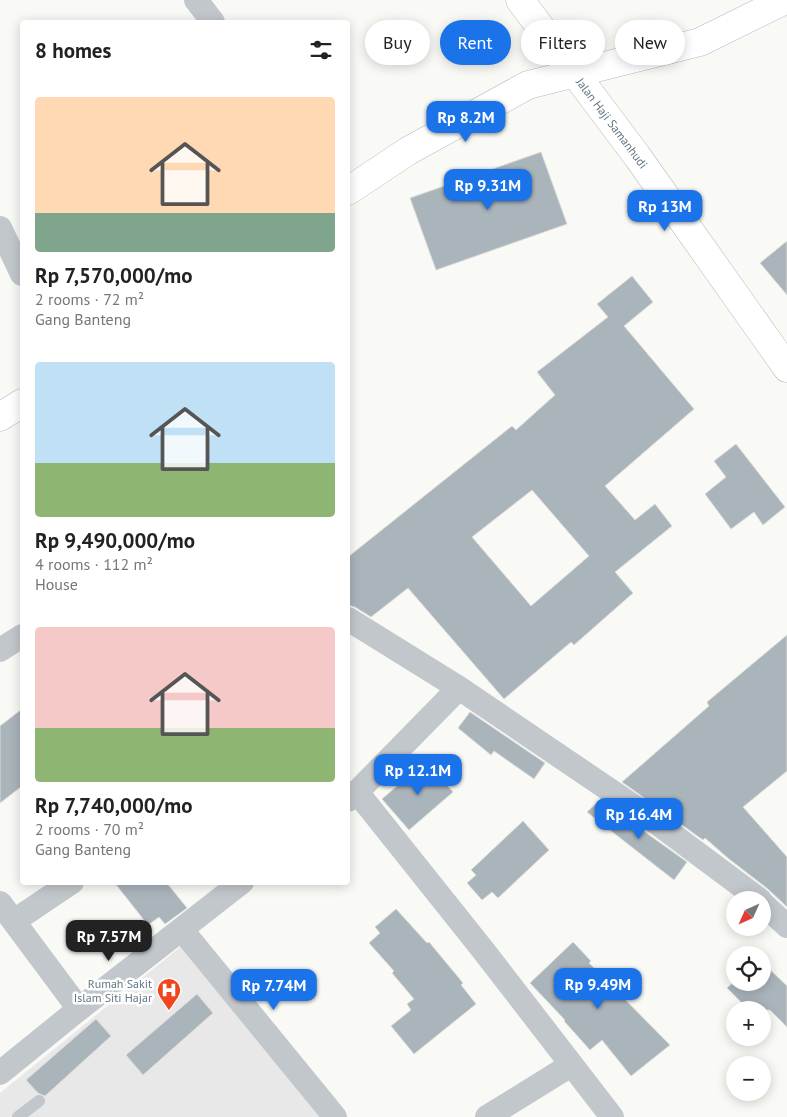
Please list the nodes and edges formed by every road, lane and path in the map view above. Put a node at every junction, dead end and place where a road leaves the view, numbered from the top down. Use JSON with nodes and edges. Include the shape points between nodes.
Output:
{"nodes":[{"id":1,"x":196,"y":0,"type":"edge"},
{"id":2,"x":520,"y":0,"type":"edge"},
{"id":3,"x":785,"y":0,"type":"edge"},
{"id":4,"x":212,"y":20,"type":"edge"},
{"id":5,"x":575,"y":74,"type":"junction"},
{"id":6,"x":350,"y":191,"type":"edge"},
{"id":7,"x":0,"y":228,"type":"edge"},
{"id":8,"x":20,"y":270,"type":"edge"},
{"id":9,"x":787,"y":368,"type":"edge"},
{"id":10,"x":20,"y":404,"type":"edge"},
{"id":11,"x":0,"y":417,"type":"edge"},
{"id":12,"x":350,"y":620,"type":"edge"},
{"id":13,"x":20,"y":637,"type":"edge"},
{"id":14,"x":0,"y":650,"type":"edge"},
{"id":15,"x":459,"y":688,"type":"junction"},
{"id":16,"x":352,"y":796,"type":"edge"},
{"id":17,"x":66,"y":885,"type":"edge"},
{"id":18,"x":238,"y":885,"type":"edge"},
{"id":19,"x":748,"y":891,"type":"edge"},
{"id":20,"x":771,"y":911,"type":"edge"},
{"id":21,"x":7,"y":912,"type":"edge"},
{"id":22,"x":787,"y":926,"type":"edge"},
{"id":23,"x":182,"y":930,"type":"junction"},
{"id":24,"x":79,"y":1009,"type":"junction"},
{"id":25,"x":571,"y":1064,"type":"junction"},
{"id":26,"x":0,"y":1073,"type":"edge"},
{"id":27,"x":38,"y":1102,"type":"dead end"},
{"id":28,"x":18,"y":1117,"type":"edge"},
{"id":29,"x":335,"y":1117,"type":"edge"},
{"id":30,"x":487,"y":1117,"type":"edge"},
{"id":31,"x":612,"y":1117,"type":"edge"}],
"edges":[{"from":1,"to":4,"type":"street"},
{"from":2,"to":5,"type":"main road","name":"Jalan Haji Samanhudi"},
{"from":3,"to":5,"type":"main road","via":[[700,42]]},
{"from":5,"to":6,"type":"main road","via":[[528,85],[408,151]]},
{"from":5,"to":9,"type":"main road","name":"Jalan Haji Samanhudi","via":[[643,164]]},
{"from":7,"to":8,"type":"street"},
{"from":10,"to":11,"type":"main road"},
{"from":12,"to":15,"type":"street"},
{"from":13,"to":14,"type":"street"},
{"from":15,"to":16,"type":"street"},
{"from":15,"to":19,"type":"street","via":[[642,812]]},
{"from":16,"to":25,"type":"street","via":[[483,950]]},
{"from":17,"to":21,"type":"street"},
{"from":18,"to":23,"type":"street"},
{"from":20,"to":22,"type":"street"},
{"from":21,"to":24,"type":"street"},
{"from":23,"to":24,"type":"street"},
{"from":23,"to":29,"type":"street"},
{"from":24,"to":26,"type":"street"},
{"from":25,"to":30,"type":"street"},
{"from":25,"to":31,"type":"street"},
{"from":27,"to":28,"type":"lane"}]}
